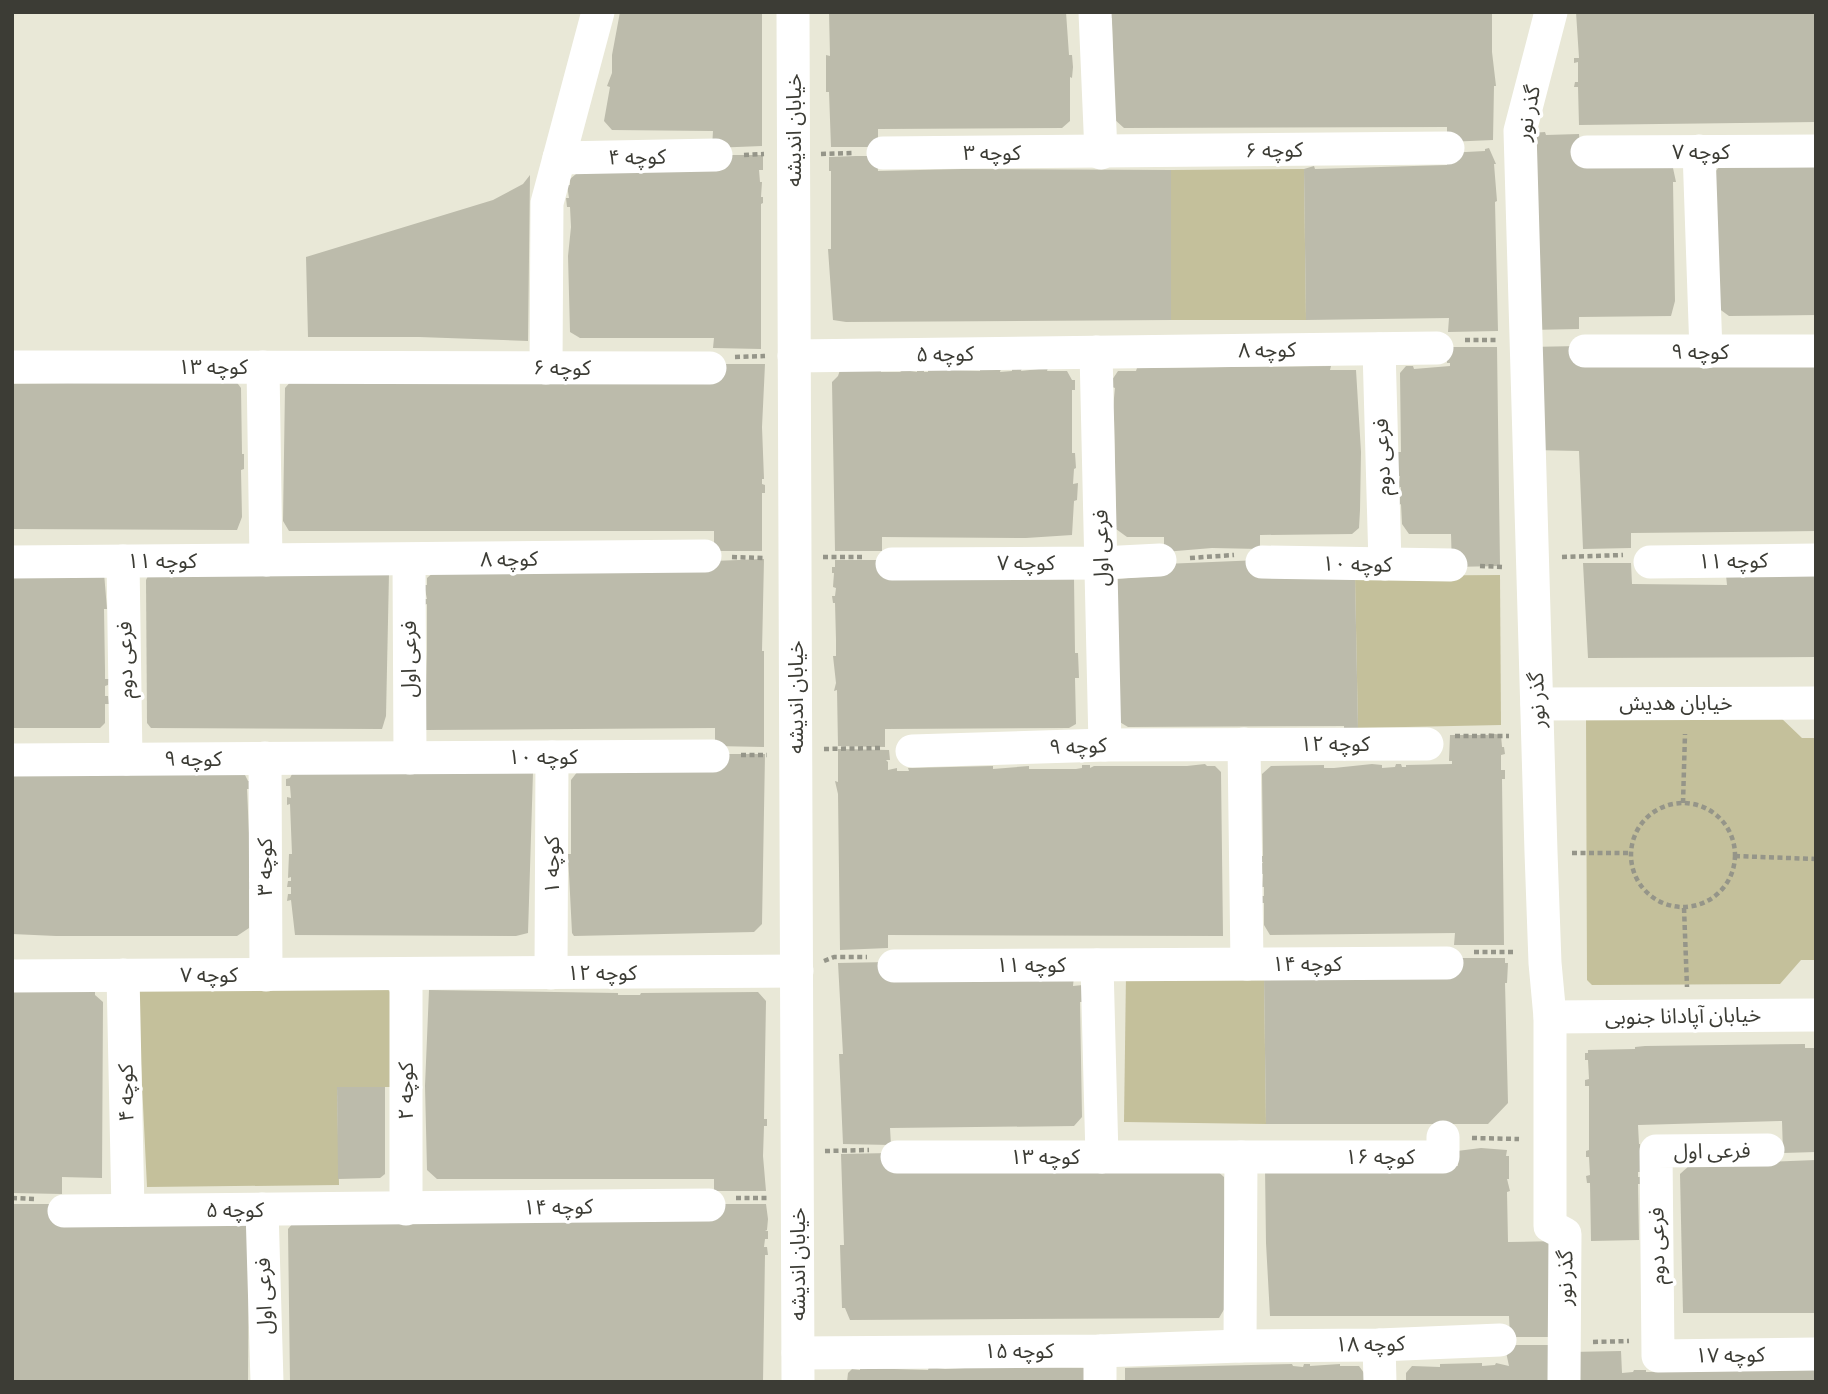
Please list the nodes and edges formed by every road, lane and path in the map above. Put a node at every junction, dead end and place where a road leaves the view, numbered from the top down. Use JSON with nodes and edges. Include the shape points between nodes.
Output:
{"nodes":[{"id":1,"x":597,"y":12,"type":"edge"},
{"id":2,"x":793,"y":12,"type":"edge"},
{"id":3,"x":1095,"y":12,"type":"edge"},
{"id":4,"x":1551,"y":12,"type":"edge"},
{"id":5,"x":1448,"y":148,"type":"dead end"},
{"id":6,"x":1816,"y":151,"type":"edge"},
{"id":7,"x":1587,"y":152,"type":"dead end"},
{"id":8,"x":1699,"y":152,"type":"junction"},
{"id":9,"x":883,"y":153,"type":"joint"},
{"id":10,"x":1101,"y":153,"type":"junction"},
{"id":11,"x":794,"y":154,"type":"junction"},
{"id":12,"x":716,"y":155,"type":"joint"},
{"id":13,"x":559,"y":158,"type":"junction"},
{"id":14,"x":1525,"y":339,"type":"junction"},
{"id":15,"x":1437,"y":348,"type":"joint"},
{"id":16,"x":1379,"y":349,"type":"junction"},
{"id":17,"x":1585,"y":351,"type":"dead end"},
{"id":18,"x":1816,"y":351,"type":"edge"},
{"id":19,"x":1096,"y":352,"type":"junction"},
{"id":20,"x":1706,"y":352,"type":"junction"},
{"id":21,"x":794,"y":356,"type":"junction"},
{"id":22,"x":12,"y":367,"type":"edge"},
{"id":23,"x":263,"y":368,"type":"junction"},
{"id":24,"x":413,"y":368,"type":"joint"},
{"id":25,"x":546,"y":368,"type":"junction"},
{"id":26,"x":710,"y":368,"type":"joint"},
{"id":27,"x":705,"y":556,"type":"joint"},
{"id":28,"x":1160,"y":559,"type":"joint"},
{"id":29,"x":266,"y":560,"type":"junction"},
{"id":30,"x":312,"y":560,"type":"joint"},
{"id":31,"x":409,"y":560,"type":"junction"},
{"id":32,"x":795,"y":560,"type":"junction"},
{"id":33,"x":1816,"y":560,"type":"edge"},
{"id":34,"x":123,"y":561,"type":"junction"},
{"id":35,"x":12,"y":562,"type":"edge"},
{"id":36,"x":1262,"y":562,"type":"joint"},
{"id":37,"x":1650,"y":562,"type":"joint"},
{"id":38,"x":1101,"y":563,"type":"junction"},
{"id":39,"x":892,"y":564,"type":"joint"},
{"id":40,"x":1385,"y":564,"type":"junction"},
{"id":41,"x":1451,"y":565,"type":"joint"},
{"id":42,"x":1533,"y":568,"type":"junction"},
{"id":43,"x":1686,"y":703,"type":"junction"},
{"id":44,"x":1816,"y":703,"type":"edge"},
{"id":45,"x":1537,"y":720,"type":"junction"},
{"id":46,"x":1244,"y":744,"type":"junction"},
{"id":47,"x":1427,"y":744,"type":"joint"},
{"id":48,"x":1105,"y":745,"type":"junction"},
{"id":49,"x":912,"y":751,"type":"joint"},
{"id":50,"x":796,"y":755,"type":"junction"},
{"id":51,"x":713,"y":756,"type":"joint"},
{"id":52,"x":374,"y":757,"type":"joint"},
{"id":53,"x":552,"y":757,"type":"junction"},
{"id":54,"x":265,"y":758,"type":"junction"},
{"id":55,"x":410,"y":758,"type":"junction"},
{"id":56,"x":126,"y":759,"type":"junction"},
{"id":57,"x":12,"y":760,"type":"edge"},
{"id":58,"x":1683,"y":803,"type":"junction"},
{"id":59,"x":1541,"y":852,"type":"junction"},
{"id":60,"x":1630,"y":853,"type":"junction"},
{"id":61,"x":1735,"y":856,"type":"junction"},
{"id":62,"x":1816,"y":859,"type":"edge"},
{"id":63,"x":1684,"y":908,"type":"junction"},
{"id":64,"x":1447,"y":963,"type":"joint"},
{"id":65,"x":1545,"y":963,"type":"junction"},
{"id":66,"x":1247,"y":964,"type":"junction"},
{"id":67,"x":1097,"y":965,"type":"junction"},
{"id":68,"x":1167,"y":965,"type":"joint"},
{"id":69,"x":894,"y":966,"type":"joint"},
{"id":70,"x":797,"y":971,"type":"junction"},
{"id":71,"x":551,"y":973,"type":"junction"},
{"id":72,"x":407,"y":974,"type":"junction"},
{"id":73,"x":123,"y":975,"type":"junction"},
{"id":74,"x":266,"y":975,"type":"junction"},
{"id":75,"x":12,"y":976,"type":"edge"},
{"id":76,"x":1816,"y":1015,"type":"edge"},
{"id":77,"x":1688,"y":1016,"type":"junction"},
{"id":78,"x":1550,"y":1017,"type":"junction"},
{"id":79,"x":1444,"y":1137,"type":"joint"},
{"id":80,"x":1548,"y":1140,"type":"junction"},
{"id":81,"x":1768,"y":1150,"type":"dead end"},
{"id":82,"x":1656,"y":1151,"type":"joint"},
{"id":83,"x":897,"y":1157,"type":"joint"},
{"id":84,"x":1102,"y":1157,"type":"junction"},
{"id":85,"x":1192,"y":1157,"type":"joint"},
{"id":86,"x":1241,"y":1157,"type":"junction"},
{"id":87,"x":798,"y":1159,"type":"junction"},
{"id":88,"x":798,"y":1199,"type":"junction"},
{"id":89,"x":709,"y":1205,"type":"joint"},
{"id":90,"x":262,"y":1209,"type":"junction"},
{"id":91,"x":406,"y":1209,"type":"junction"},
{"id":92,"x":128,"y":1210,"type":"junction"},
{"id":93,"x":64,"y":1211,"type":"dead end"},
{"id":94,"x":1500,"y":1340,"type":"dead end"},
{"id":95,"x":1658,"y":1341,"type":"joint"},
{"id":96,"x":1379,"y":1345,"type":"junction"},
{"id":97,"x":1240,"y":1346,"type":"junction"},
{"id":98,"x":1816,"y":1354,"type":"edge"},
{"id":99,"x":1100,"y":1366,"type":"edge"},
{"id":100,"x":798,"y":1367,"type":"edge"},
{"id":101,"x":267,"y":1382,"type":"edge"},
{"id":102,"x":1380,"y":1382,"type":"edge"},
{"id":103,"x":1564,"y":1382,"type":"edge"}],
"edges":[{"from":1,"to":13,"type":"street"},
{"from":2,"to":11,"type":"street","name":"خیابان اندیشه"},
{"from":3,"to":10,"type":"street"},
{"from":4,"to":14,"type":"street","name":"گذر نور","via":[[1520,131]]},
{"from":5,"to":10,"type":"street","name":"کوچه ۶"},
{"from":6,"to":8,"type":"street","name":"کوچه ۷"},
{"from":7,"to":8,"type":"street","name":"کوچه ۷"},
{"from":8,"to":20,"type":"street"},
{"from":9,"to":10,"type":"street","name":"کوچه ۳"},
{"from":9,"to":11,"type":"path"},
{"from":11,"to":12,"type":"path"},
{"from":11,"to":21,"type":"street","name":"خیابان اندیشه"},
{"from":12,"to":13,"type":"street","name":"کوچه ۴"},
{"from":13,"to":25,"type":"street","via":[[547,203]]},
{"from":14,"to":15,"type":"path","via":[[1436,341]]},
{"from":14,"to":42,"type":"street","name":"گذر نور"},
{"from":15,"to":16,"type":"street","name":"کوچه ۸"},
{"from":16,"to":19,"type":"street","name":"کوچه ۸"},
{"from":16,"to":40,"type":"street","name":"فرعی دوم"},
{"from":17,"to":20,"type":"street","name":"کوچه ۹"},
{"from":18,"to":20,"type":"street","name":"کوچه ۹"},
{"from":19,"to":21,"type":"street","name":"کوچه ۵"},
{"from":19,"to":38,"type":"street","name":"فرعی اول"},
{"from":21,"to":26,"type":"path","via":[[709,357]]},
{"from":21,"to":32,"type":"street","name":"خیابان اندیشه"},
{"from":22,"to":23,"type":"street","name":"کوچه ۱۳"},
{"from":23,"to":24,"type":"street","name":"کوچه ۱۳"},
{"from":23,"to":29,"type":"street"},
{"from":24,"to":25,"type":"street","name":"کوچه ۶"},
{"from":25,"to":26,"type":"street","name":"کوچه ۶"},
{"from":27,"to":31,"type":"street","name":"کوچه ۸"},
{"from":27,"to":32,"type":"path"},
{"from":28,"to":36,"type":"path","via":[[1253,555],[1263,556]]},
{"from":28,"to":38,"type":"street","name":"کوچه ۷"},
{"from":29,"to":30,"type":"street","name":"کوچه ۱۱"},
{"from":29,"to":34,"type":"street","name":"کوچه ۱۱"},
{"from":30,"to":31,"type":"street","name":"کوچه ۸"},
{"from":31,"to":55,"type":"street","name":"فرعی اول"},
{"from":32,"to":39,"type":"path","via":[[892,558]]},
{"from":32,"to":50,"type":"street","name":"خیابان اندیشه"},
{"from":33,"to":37,"type":"street","name":"کوچه ۱۱"},
{"from":34,"to":35,"type":"street","name":"کوچه ۱۱"},
{"from":34,"to":56,"type":"street","name":"فرعی دوم"},
{"from":36,"to":40,"type":"street","name":"کوچه ۱۰"},
{"from":37,"to":42,"type":"path","via":[[1639,555],[1560,557]]},
{"from":38,"to":39,"type":"street","name":"کوچه ۷"},
{"from":38,"to":48,"type":"street","name":"فرعی اول"},
{"from":40,"to":41,"type":"street","name":"کوچه ۱۰"},
{"from":41,"to":42,"type":"path"},
{"from":42,"to":45,"type":"street","name":"گذر نور"},
{"from":43,"to":44,"type":"street","name":"خیابان هدیش"},
{"from":43,"to":45,"type":"street","name":"خیابان هدیش"},
{"from":43,"to":58,"type":"path"},
{"from":45,"to":47,"type":"path","via":[[1424,736]]},
{"from":45,"to":59,"type":"street","name":"گذر نور"},
{"from":46,"to":47,"type":"street","name":"کوچه ۱۲"},
{"from":46,"to":48,"type":"street","name":"کوچه ۹"},
{"from":46,"to":66,"type":"street"},
{"from":48,"to":49,"type":"street","name":"کوچه ۹"},
{"from":49,"to":50,"type":"path","via":[[826,748]]},
{"from":50,"to":51,"type":"path"},
{"from":50,"to":70,"type":"street","name":"خیابان اندیشه"},
{"from":51,"to":53,"type":"street","name":"کوچه ۱۰"},
{"from":52,"to":54,"type":"street","name":"کوچه ۹"},
{"from":52,"to":55,"type":"street","name":"کوچه ۱۰"},
{"from":53,"to":55,"type":"street","name":"کوچه ۱۰"},
{"from":53,"to":71,"type":"street","name":"کوچه ۱"},
{"from":54,"to":56,"type":"street","name":"کوچه ۹"},
{"from":54,"to":74,"type":"street","name":"کوچه ۳"},
{"from":56,"to":57,"type":"street","name":"کوچه ۹"},
{"from":58,"to":60,"type":"path","via":[[1661,806],[1648,815],[1638,827]]},
{"from":58,"to":61,"type":"path","via":[[1706,808],[1719,817],[1729,830]]},
{"from":59,"to":60,"type":"path"},
{"from":59,"to":65,"type":"street","name":"گذر نور"},
{"from":60,"to":63,"type":"path","via":[[1632,870],[1647,893]]},
{"from":61,"to":62,"type":"path"},
{"from":61,"to":63,"type":"path","via":[[1724,888],[1700,905]]},
{"from":63,"to":77,"type":"path"},
{"from":64,"to":65,"type":"path","via":[[1446,952],[1513,952]]},
{"from":64,"to":66,"type":"street","name":"کوچه ۱۴"},
{"from":65,"to":78,"type":"street","name":"گذر نور"},
{"from":66,"to":68,"type":"street","name":"کوچه ۱۴"},
{"from":67,"to":68,"type":"street","name":"کوچه ۱۱"},
{"from":67,"to":69,"type":"street","name":"کوچه ۱۱"},
{"from":67,"to":84,"type":"street"},
{"from":69,"to":70,"type":"path","via":[[893,957],[834,957]]},
{"from":70,"to":71,"type":"street","name":"کوچه ۱۲"},
{"from":70,"to":87,"type":"street","name":"خیابان اندیشه"},
{"from":71,"to":72,"type":"street","name":"کوچه ۱۲"},
{"from":72,"to":74,"type":"street","name":"کوچه ۷"},
{"from":72,"to":91,"type":"street","name":"کوچه ۲"},
{"from":73,"to":74,"type":"street","name":"کوچه ۷"},
{"from":73,"to":75,"type":"street","name":"کوچه ۷"},
{"from":73,"to":92,"type":"street","name":"کوچه ۴"},
{"from":76,"to":77,"type":"street","name":"خیابان آپادانا جنوبی"},
{"from":77,"to":78,"type":"street","name":"خیابان آپادانا جنوبی"},
{"from":78,"to":80,"type":"street","name":"گذر نور"},
{"from":79,"to":80,"type":"path","name":"کوچه ۱۶"},
{"from":79,"to":86,"type":"street","name":"کوچه ۱۶","via":[[1443,1157]]},
{"from":80,"to":103,"type":"street","name":"گذر نور","via":[[1550,1226],[1566,1234]]},
{"from":81,"to":82,"type":"street","name":"فرعی اول"},
{"from":82,"to":95,"type":"street","name":"فرعی دوم"},
{"from":83,"to":84,"type":"street","name":"کوچه ۱۳"},
{"from":83,"to":87,"type":"path","via":[[897,1151],[831,1150]]},
{"from":84,"to":85,"type":"street","name":"کوچه ۱۳"},
{"from":85,"to":86,"type":"street","name":"کوچه ۱۶"},
{"from":86,"to":97,"type":"street"},
{"from":87,"to":88,"type":"street","name":"خیابان اندیشه"},
{"from":88,"to":89,"type":"path","via":[[708,1197]]},
{"from":88,"to":100,"type":"street","name":"خیابان اندیشه"},
{"from":89,"to":91,"type":"street","name":"کوچه ۱۴"},
{"from":90,"to":91,"type":"street","name":"کوچه ۵"},
{"from":90,"to":92,"type":"street","name":"کوچه ۵"},
{"from":90,"to":101,"type":"street","name":"فرعی اول"},
{"from":92,"to":93,"type":"street","name":"کوچه ۵"},
{"from":94,"to":96,"type":"street","name":"کوچه ۱۸"},
{"from":95,"to":98,"type":"street","name":"کوچه ۱۷","via":[[1658,1356]]},
{"from":96,"to":97,"type":"street","name":"کوچه ۱۸"},
{"from":96,"to":102,"type":"street"},
{"from":97,"to":99,"type":"street","name":"کوچه ۱۵"},
{"from":99,"to":100,"type":"street","name":"کوچه ۱۵"}]}
